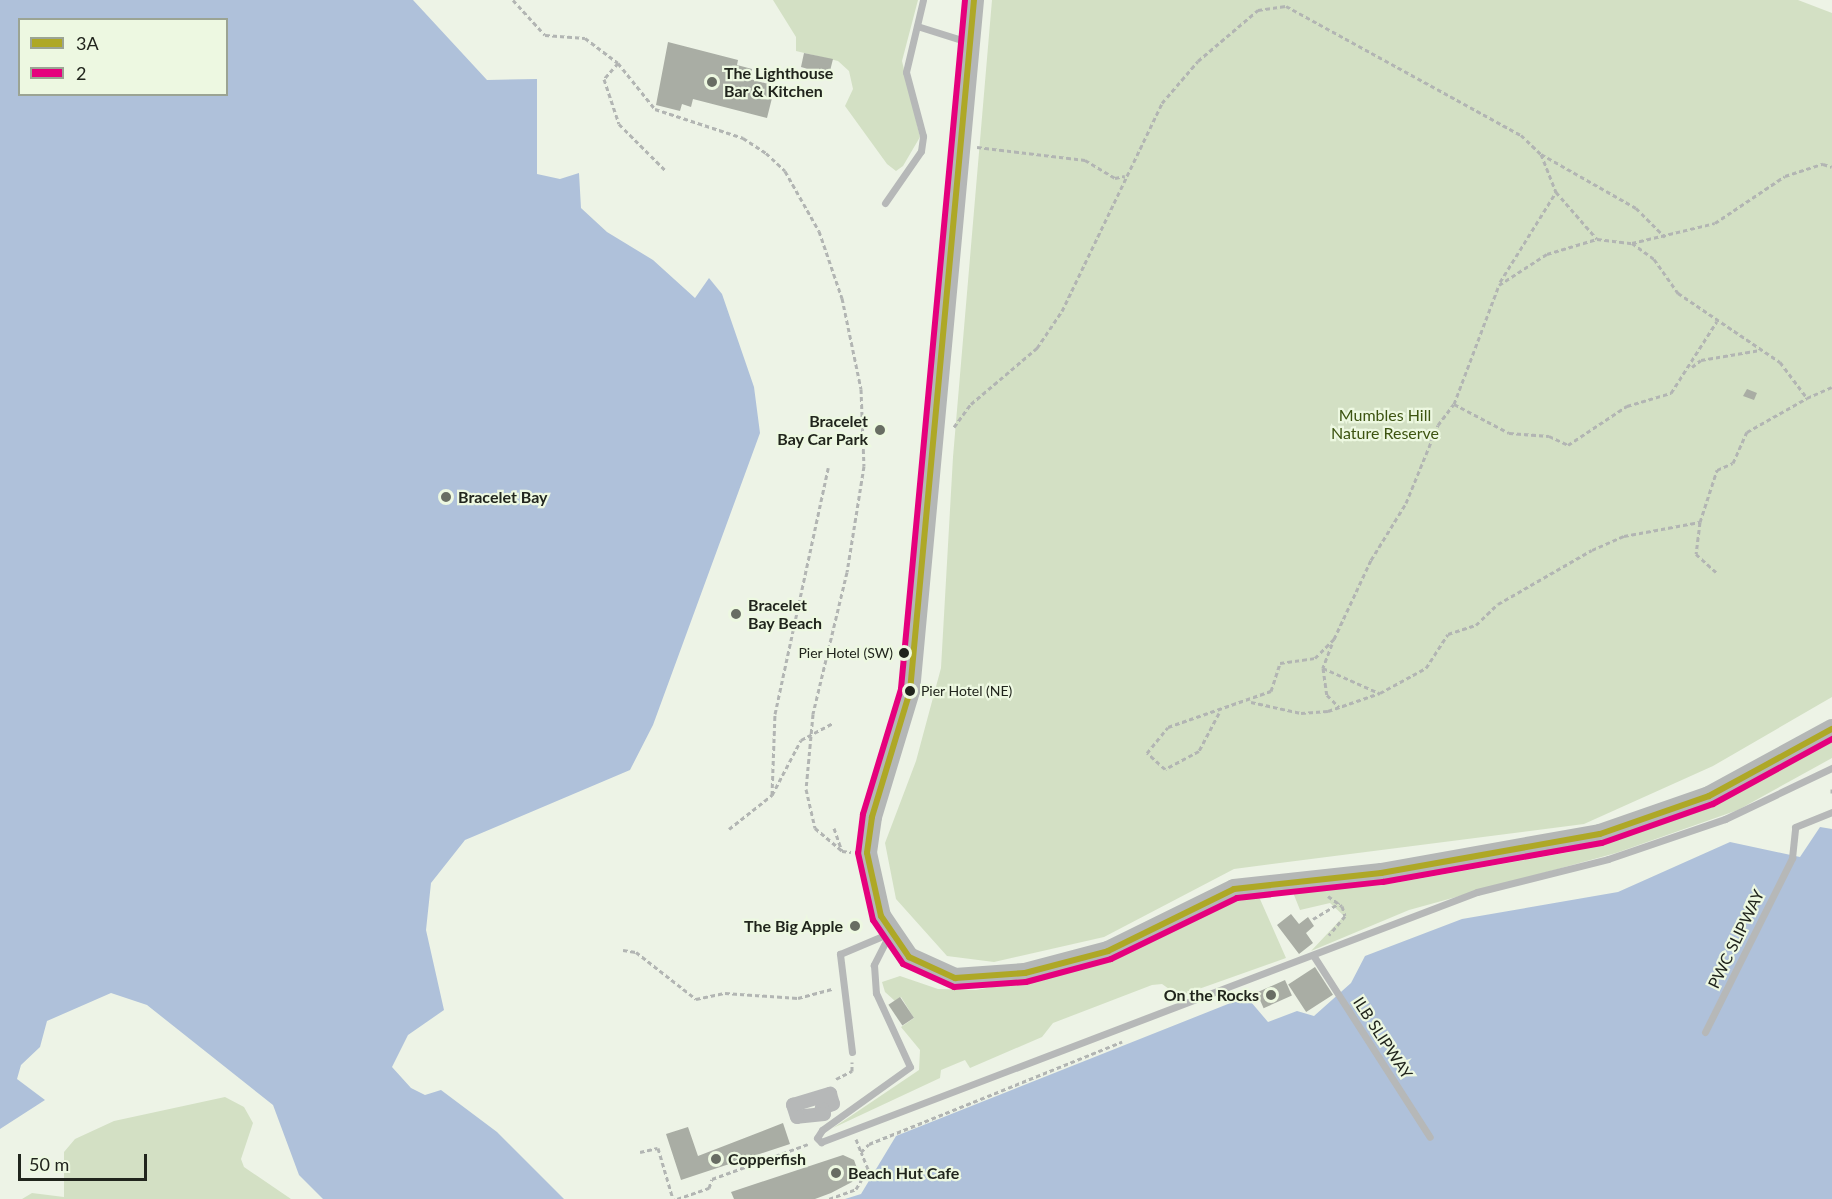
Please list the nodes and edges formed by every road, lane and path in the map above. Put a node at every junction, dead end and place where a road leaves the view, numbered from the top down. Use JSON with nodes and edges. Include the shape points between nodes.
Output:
{"nodes":[{"id":1,"x":513,"y":0,"type":"edge"},
{"id":2,"x":923,"y":0,"type":"edge"},
{"id":3,"x":974,"y":0,"type":"edge"},
{"id":4,"x":917,"y":26,"type":"junction"},
{"id":5,"x":968,"y":42,"type":"junction"},
{"id":6,"x":618,"y":63,"type":"junction"},
{"id":7,"x":960,"y":147,"type":"junction"},
{"id":8,"x":1541,"y":154,"type":"junction"},
{"id":9,"x":1832,"y":167,"type":"edge"},
{"id":10,"x":666,"y":171,"type":"dead end"},
{"id":11,"x":1125,"y":176,"type":"junction"},
{"id":12,"x":1556,"y":192,"type":"junction"},
{"id":13,"x":885,"y":203,"type":"dead end"},
{"id":14,"x":1665,"y":237,"type":"junction"},
{"id":15,"x":1597,"y":239,"type":"junction"},
{"id":16,"x":1632,"y":243,"type":"junction"},
{"id":17,"x":1499,"y":285,"type":"junction"},
{"id":18,"x":1717,"y":321,"type":"junction"},
{"id":19,"x":1761,"y":350,"type":"junction"},
{"id":20,"x":1686,"y":372,"type":"junction"},
{"id":21,"x":1832,"y":387,"type":"edge"},
{"id":22,"x":1807,"y":398,"type":"junction"},
{"id":23,"x":1454,"y":404,"type":"junction"},
{"id":24,"x":952,"y":430,"type":"dead end"},
{"id":25,"x":828,"y":468,"type":"dead end"},
{"id":26,"x":1700,"y":522,"type":"junction"},
{"id":27,"x":1716,"y":572,"type":"dead end"},
{"id":28,"x":1334,"y":639,"type":"junction"},
{"id":29,"x":1323,"y":668,"type":"junction"},
{"id":30,"x":1380,"y":693,"type":"junction"},
{"id":31,"x":1250,"y":701,"type":"junction"},
{"id":32,"x":1339,"y":707,"type":"junction"},
{"id":33,"x":1218,"y":713,"type":"junction"},
{"id":34,"x":833,"y":723,"type":"dead end"},
{"id":35,"x":1832,"y":729,"type":"edge"},
{"id":36,"x":813,"y":730,"type":"junction"},
{"id":37,"x":1832,"y":768,"type":"edge"},
{"id":38,"x":772,"y":795,"type":"junction"},
{"id":39,"x":1832,"y":812,"type":"edge"},
{"id":40,"x":834,"y":828,"type":"dead end"},
{"id":41,"x":729,"y":829,"type":"dead end"},
{"id":42,"x":842,"y":851,"type":"junction"},
{"id":43,"x":867,"y":853,"type":"junction"},
{"id":44,"x":1313,"y":919,"type":"dead end"},
{"id":45,"x":1338,"y":927,"type":"dead end"},
{"id":46,"x":890,"y":933,"type":"junction"},
{"id":47,"x":623,"y":950,"type":"dead end"},
{"id":48,"x":1313,"y":954,"type":"junction"},
{"id":49,"x":1245,"y":981,"type":"junction"},
{"id":50,"x":842,"y":987,"type":"junction"},
{"id":51,"x":1250,"y":991,"type":"junction"},
{"id":52,"x":1239,"y":996,"type":"dead end"},
{"id":53,"x":1258,"y":997,"type":"dead end"},
{"id":54,"x":1705,"y":1032,"type":"dead end"},
{"id":55,"x":1128,"y":1040,"type":"dead end"},
{"id":56,"x":852,"y":1052,"type":"dead end"},
{"id":57,"x":1430,"y":1137,"type":"dead end"},
{"id":58,"x":817,"y":1138,"type":"junction"},
{"id":59,"x":640,"y":1152,"type":"dead end"},
{"id":60,"x":675,"y":1199,"type":"edge"},
{"id":61,"x":829,"y":1199,"type":"edge"}],
"edges":[{"from":1,"to":6,"type":"path","via":[[544,35],[585,39]]},
{"from":2,"to":4,"type":"lane"},
{"from":3,"to":5,"type":"main road"},
{"from":4,"to":5,"type":"lane"},
{"from":4,"to":13,"type":"lane","via":[[906,72],[923,136],[921,151]]},
{"from":5,"to":7,"type":"main road"},
{"from":6,"to":10,"type":"path","via":[[604,80],[619,124]]},
{"from":6,"to":36,"type":"path","via":[[655,109],[743,138],[785,171],[819,231],[842,298],[861,388],[864,466]]},
{"from":7,"to":11,"type":"path","via":[[1007,147],[1085,160],[1115,178]]},
{"from":7,"to":43,"type":"main road","via":[[910,691],[872,817]]},
{"from":8,"to":11,"type":"path","via":[[1521,135],[1286,6],[1258,10],[1197,61],[1162,103]]},
{"from":8,"to":12,"type":"path"},
{"from":8,"to":14,"type":"path","via":[[1636,208]]},
{"from":9,"to":14,"type":"path","via":[[1823,164],[1785,176],[1715,223]]},
{"from":11,"to":24,"type":"path","via":[[1062,311],[1037,348],[971,404]]},
{"from":12,"to":15,"type":"path"},
{"from":12,"to":17,"type":"path"},
{"from":14,"to":16,"type":"path"},
{"from":15,"to":16,"type":"path"},
{"from":15,"to":17,"type":"path","via":[[1546,254]]},
{"from":16,"to":18,"type":"path","via":[[1654,259],[1678,293]]},
{"from":17,"to":23,"type":"path"},
{"from":18,"to":19,"type":"path"},
{"from":18,"to":20,"type":"path"},
{"from":19,"to":20,"type":"path","via":[[1701,360]]},
{"from":19,"to":22,"type":"path","via":[[1780,362]]},
{"from":20,"to":23,"type":"path","via":[[1671,393],[1627,406],[1568,445],[1550,436],[1509,433]]},
{"from":21,"to":22,"type":"path"},
{"from":22,"to":26,"type":"path","via":[[1747,432],[1734,463],[1717,470]]},
{"from":23,"to":28,"type":"path","via":[[1438,425],[1406,503],[1371,560]]},
{"from":25,"to":38,"type":"path","via":[[775,714]]},
{"from":26,"to":27,"type":"path","via":[[1696,554]]},
{"from":26,"to":30,"type":"path","via":[[1624,536],[1592,550],[1498,604],[1476,625],[1448,634],[1426,668]]},
{"from":28,"to":29,"type":"path"},
{"from":28,"to":31,"type":"path","via":[[1315,658],[1280,663],[1271,692]]},
{"from":29,"to":30,"type":"path"},
{"from":29,"to":32,"type":"path","via":[[1327,695]]},
{"from":30,"to":32,"type":"path"},
{"from":31,"to":32,"type":"path","via":[[1301,713]]},
{"from":31,"to":33,"type":"path"},
{"from":33,"to":33,"type":"path","via":[[1168,727],[1147,753],[1165,769],[1199,751]]},
{"from":34,"to":36,"type":"path"},
{"from":35,"to":46,"type":"main road","via":[[1709,796],[1600,834],[1381,873],[1234,889],[1108,951],[1025,973],[974,978],[936,973],[909,957]]},
{"from":36,"to":38,"type":"path","via":[[801,741]]},
{"from":36,"to":42,"type":"path","via":[[806,789],[815,828]]},
{"from":37,"to":48,"type":"lane","via":[[1799,788],[1662,842],[1477,892]]},
{"from":38,"to":41,"type":"path"},
{"from":39,"to":54,"type":"lane","name":"PWC SLIPWAY","via":[[1795,827],[1792,858]]},
{"from":40,"to":42,"type":"path"},
{"from":42,"to":43,"type":"path"},
{"from":43,"to":46,"type":"main road","via":[[873,895]]},
{"from":44,"to":45,"type":"path","via":[[1340,903],[1345,916]]},
{"from":46,"to":50,"type":"lane","via":[[840,954]]},
{"from":46,"to":58,"type":"lane","via":[[874,965],[876,993],[910,1067]]},
{"from":47,"to":50,"type":"path","via":[[636,952],[696,999],[725,993],[798,998]]},
{"from":48,"to":49,"type":"lane"},
{"from":48,"to":57,"type":"lane","name":"ILB SLIPWAY"},
{"from":49,"to":51,"type":"path"},
{"from":49,"to":58,"type":"lane","via":[[830,1142]]},
{"from":50,"to":56,"type":"lane"},
{"from":51,"to":52,"type":"path"},
{"from":51,"to":53,"type":"path","via":[[1252,999]]},
{"from":55,"to":61,"type":"path","via":[[869,1144],[861,1152],[868,1169],[856,1189]]},
{"from":58,"to":60,"type":"path","via":[[799,1150],[712,1179],[709,1188]]},
{"from":59,"to":60,"type":"path","via":[[658,1148]]}]}
